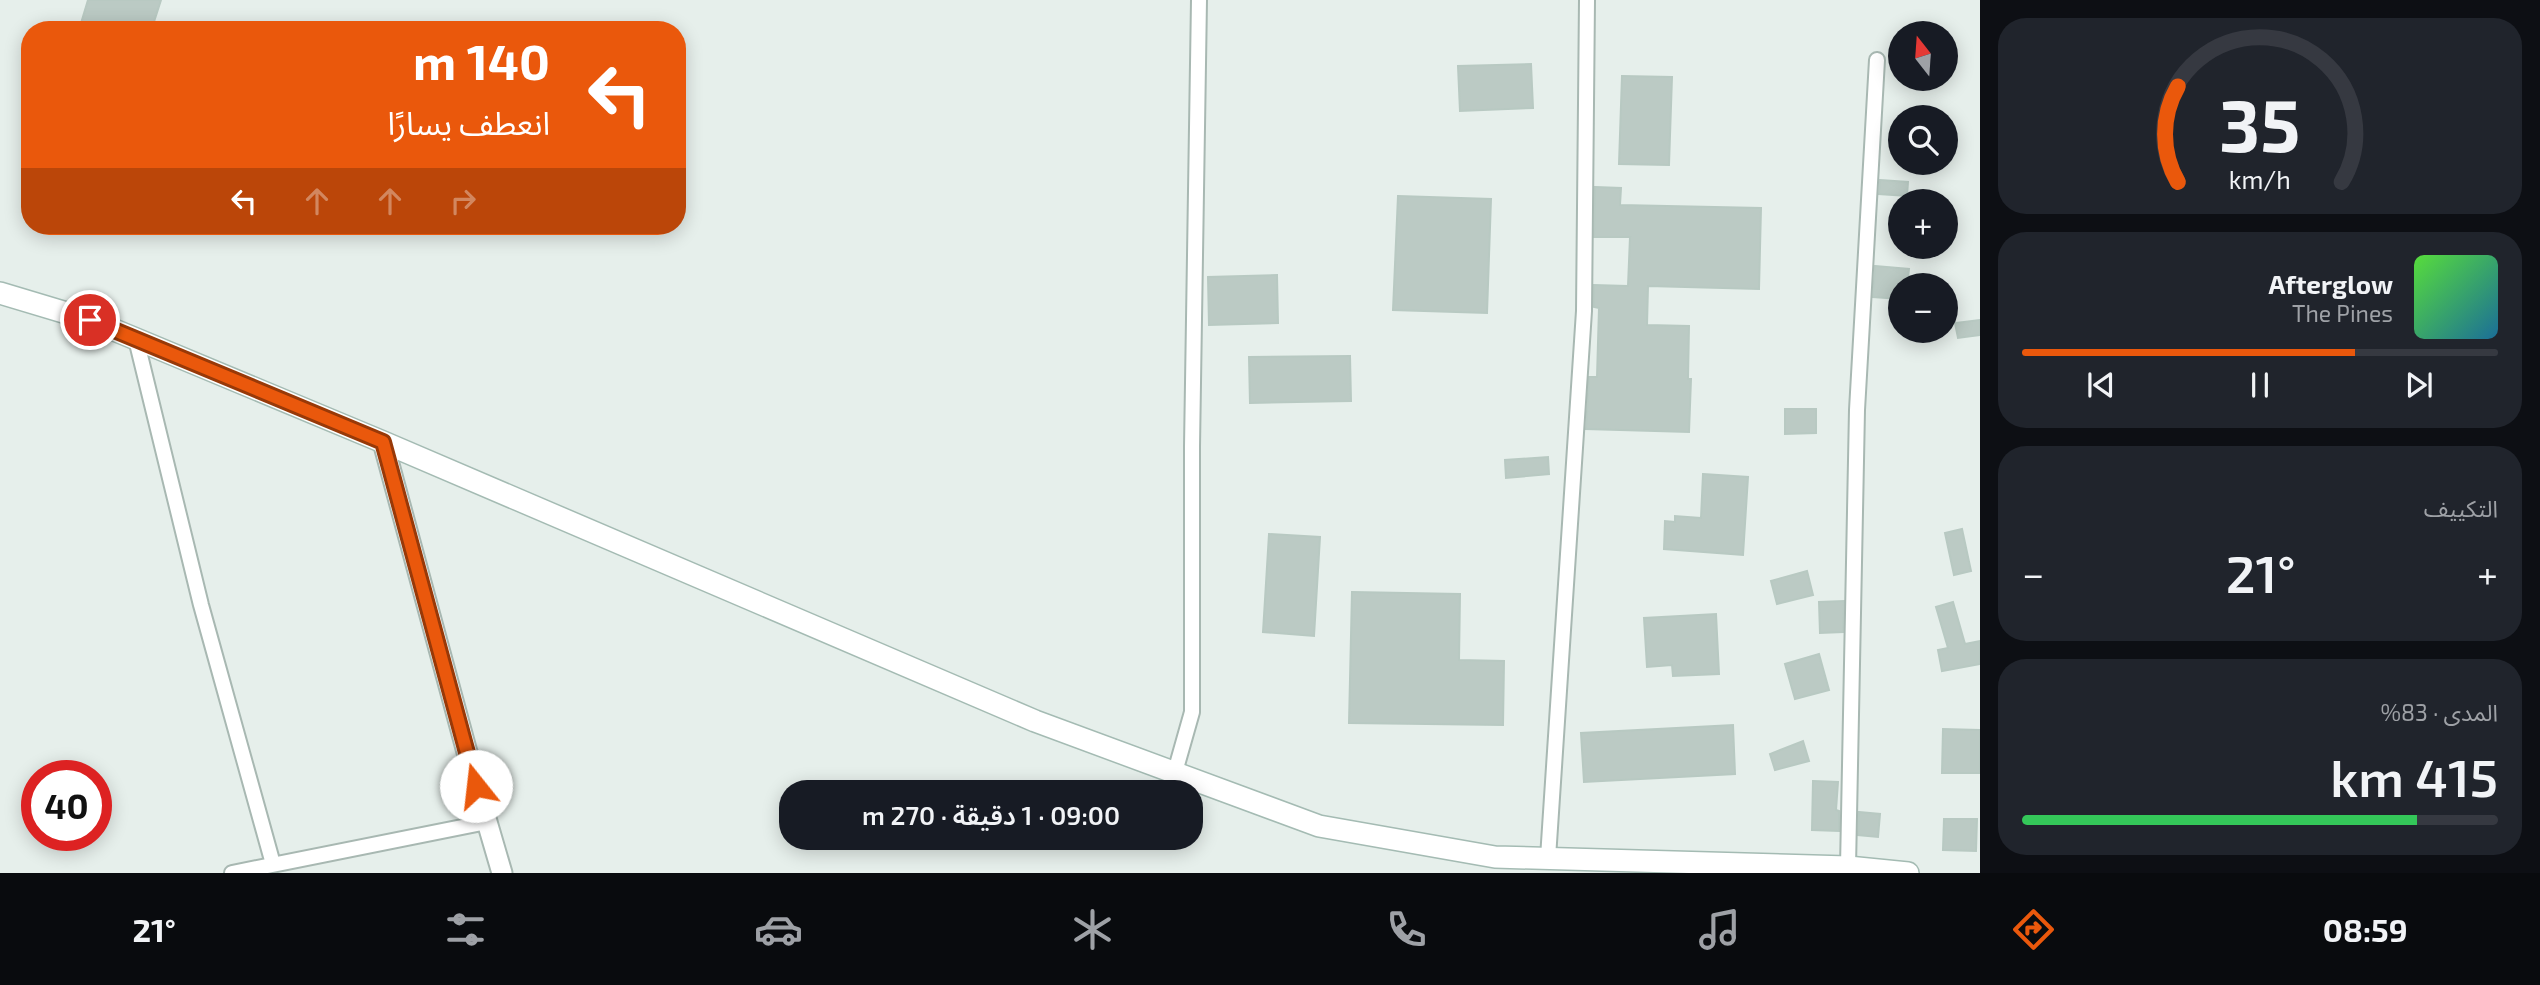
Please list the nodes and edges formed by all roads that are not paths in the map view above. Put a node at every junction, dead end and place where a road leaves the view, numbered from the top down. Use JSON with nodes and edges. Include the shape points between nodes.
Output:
{"nodes":[{"id":1,"x":1199,"y":0,"type":"edge"},
{"id":2,"x":1587,"y":0,"type":"edge"},
{"id":3,"x":1877,"y":60,"type":"dead end"},
{"id":4,"x":0,"y":293,"type":"edge"},
{"id":5,"x":136,"y":339,"type":"junction"},
{"id":6,"x":383,"y":442,"type":"junction"},
{"id":7,"x":1175,"y":772,"type":"junction"},
{"id":8,"x":487,"y":822,"type":"junction"},
{"id":9,"x":1548,"y":858,"type":"junction"},
{"id":10,"x":273,"y":864,"type":"junction"},
{"id":11,"x":1848,"y":867,"type":"junction"},
{"id":12,"x":232,"y":873,"type":"edge"},
{"id":13,"x":502,"y":873,"type":"edge"},
{"id":14,"x":1908,"y":873,"type":"edge"}],
"edges":[{"from":1,"to":7,"type":"street","via":[[1192,712]]},
{"from":2,"to":9,"type":"street","via":[[1584,311]]},
{"from":3,"to":11,"type":"street","via":[[1857,410]]},
{"from":4,"to":5,"type":"main road"},
{"from":5,"to":6,"type":"main road"},
{"from":5,"to":10,"type":"street","via":[[201,606]]},
{"from":6,"to":7,"type":"main road","via":[[1035,721]]},
{"from":6,"to":8,"type":"street"},
{"from":7,"to":9,"type":"main road","via":[[1319,826],[1495,858]]},
{"from":8,"to":10,"type":"street"},
{"from":8,"to":13,"type":"street"},
{"from":9,"to":11,"type":"main road"},
{"from":10,"to":12,"type":"street"},
{"from":11,"to":14,"type":"main road"}]}
